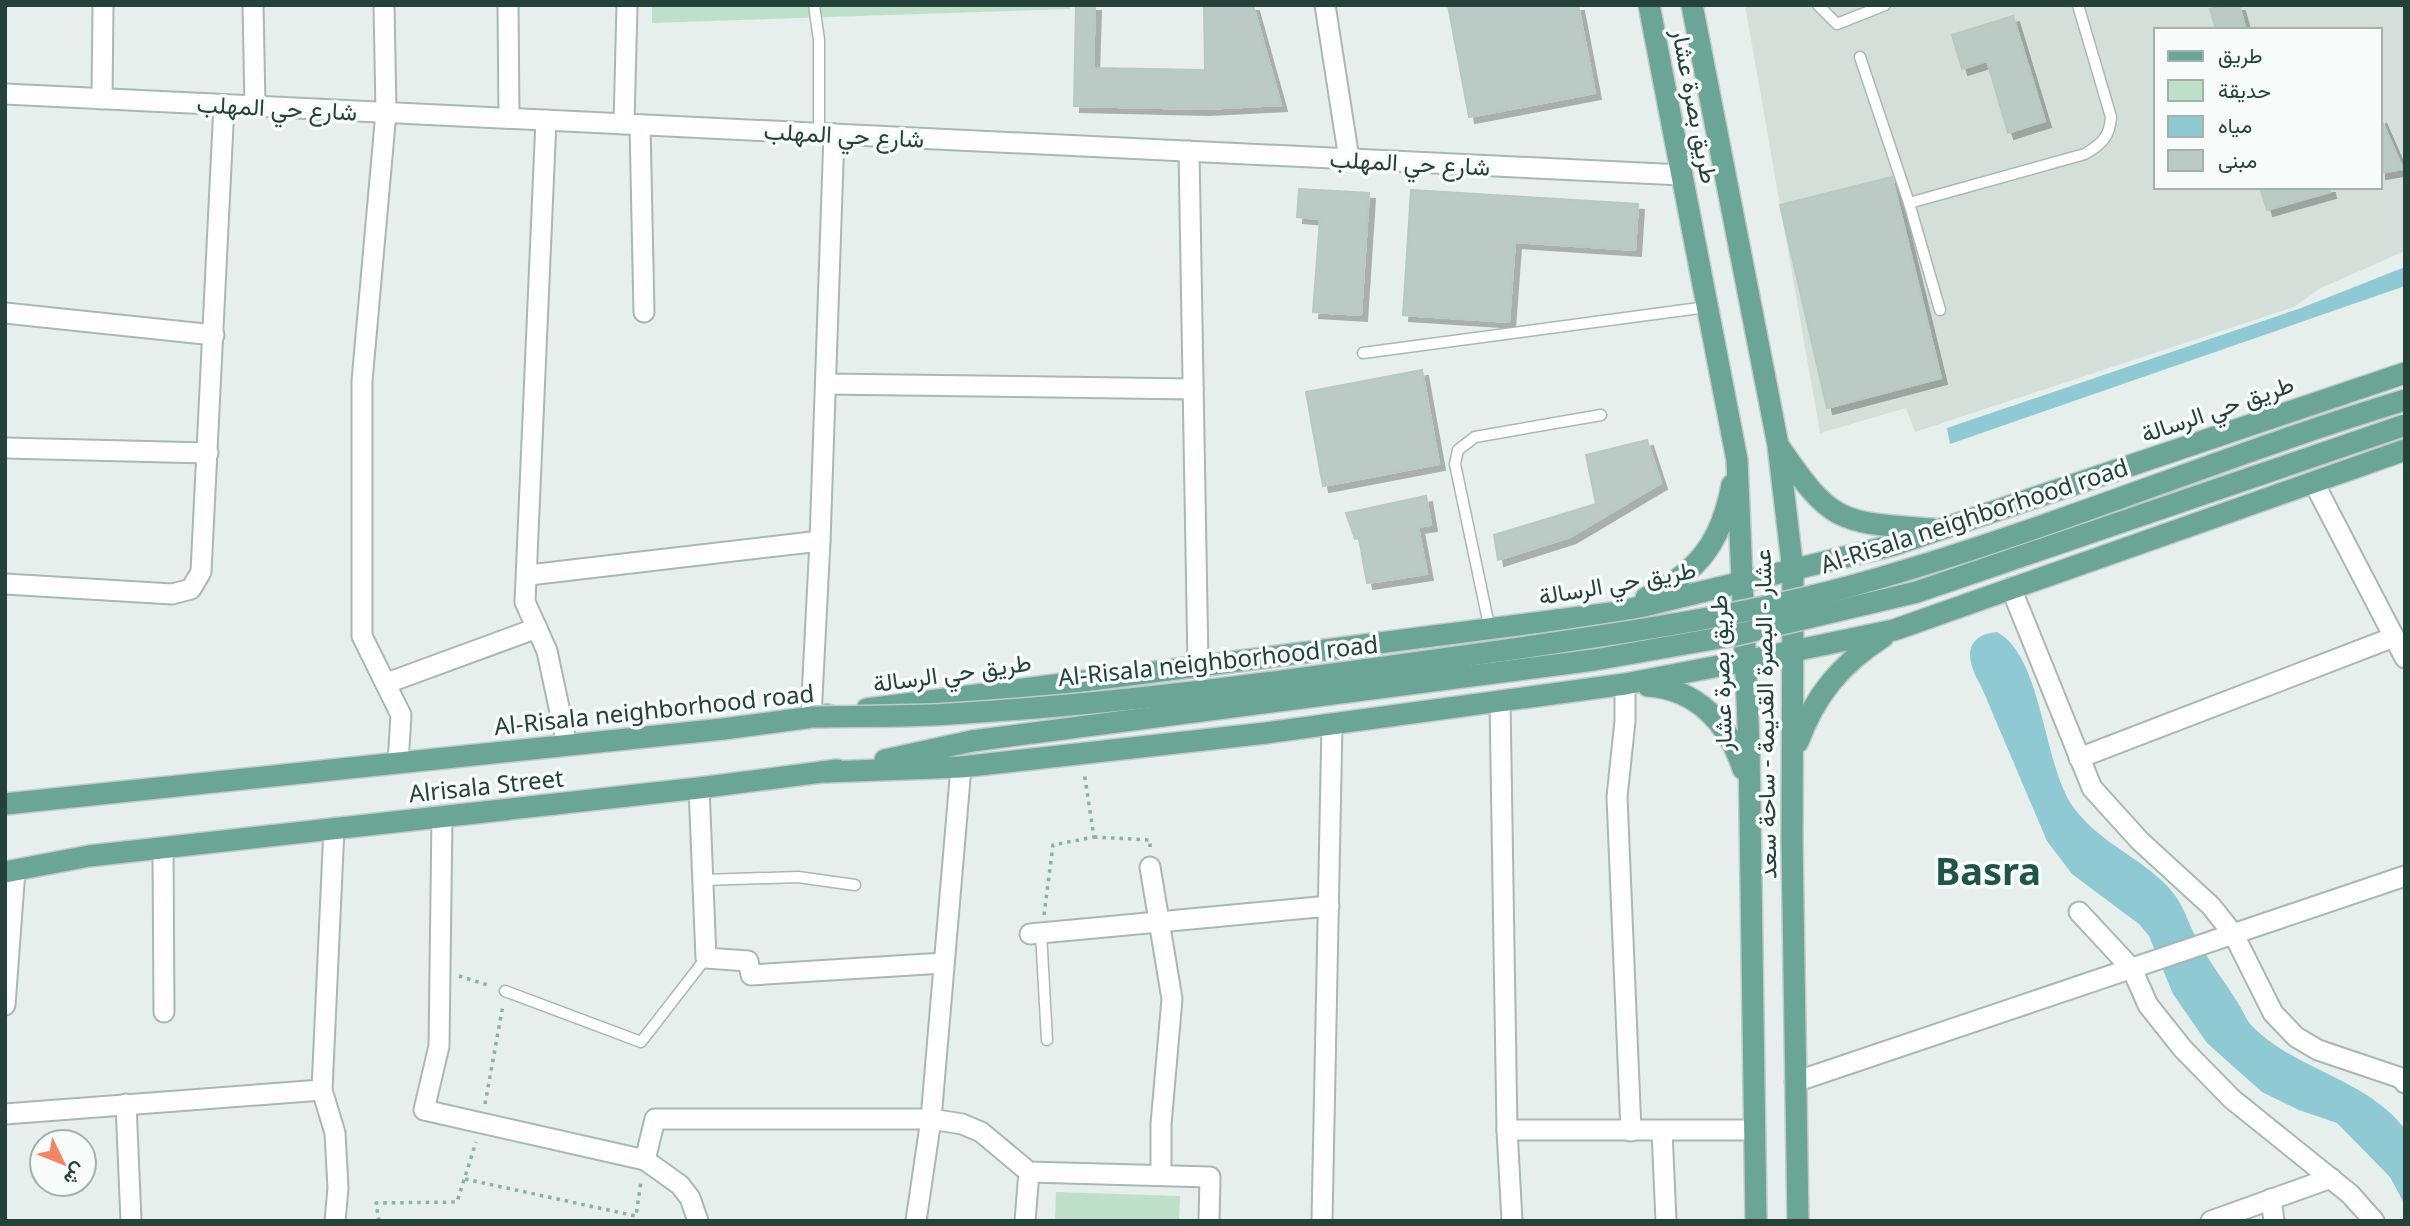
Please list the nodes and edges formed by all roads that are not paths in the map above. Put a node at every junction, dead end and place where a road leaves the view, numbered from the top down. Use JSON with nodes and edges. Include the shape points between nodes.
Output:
{"nodes":[{"id":1,"x":103,"y":5,"type":"edge"},
{"id":2,"x":253,"y":5,"type":"edge"},
{"id":3,"x":384,"y":5,"type":"edge"},
{"id":4,"x":508,"y":5,"type":"edge"},
{"id":5,"x":627,"y":5,"type":"edge"},
{"id":6,"x":814,"y":5,"type":"edge"},
{"id":7,"x":1325,"y":5,"type":"edge"},
{"id":8,"x":1649,"y":5,"type":"edge"},
{"id":9,"x":1692,"y":5,"type":"edge"},
{"id":10,"x":1818,"y":5,"type":"edge"},
{"id":11,"x":1885,"y":5,"type":"edge"},
{"id":12,"x":2078,"y":5,"type":"edge"},
{"id":13,"x":1860,"y":57,"type":"dead end"},
{"id":14,"x":5,"y":94,"type":"edge"},
{"id":15,"x":102,"y":99,"type":"junction"},
{"id":16,"x":224,"y":105,"type":"junction"},
{"id":17,"x":255,"y":106,"type":"junction"},
{"id":18,"x":386,"y":112,"type":"junction"},
{"id":19,"x":509,"y":118,"type":"junction"},
{"id":20,"x":546,"y":120,"type":"junction"},
{"id":21,"x":632,"y":124,"type":"junction"},
{"id":22,"x":826,"y":134,"type":"junction"},
{"id":23,"x":1189,"y":151,"type":"junction"},
{"id":24,"x":1349,"y":159,"type":"junction"},
{"id":25,"x":1682,"y":175,"type":"junction"},
{"id":26,"x":1909,"y":203,"type":"junction"},
{"id":27,"x":1707,"y":307,"type":"junction"},
{"id":28,"x":1940,"y":310,"type":"dead end"},
{"id":29,"x":645,"y":312,"type":"dead end"},
{"id":30,"x":5,"y":313,"type":"edge"},
{"id":31,"x":214,"y":335,"type":"junction"},
{"id":32,"x":1363,"y":353,"type":"dead end"},
{"id":33,"x":2405,"y":373,"type":"edge"},
{"id":34,"x":826,"y":384,"type":"junction"},
{"id":35,"x":1193,"y":389,"type":"junction"},
{"id":36,"x":2405,"y":400,"type":"edge"},
{"id":37,"x":1601,"y":415,"type":"dead end"},
{"id":38,"x":2405,"y":425,"type":"edge"},
{"id":39,"x":1778,"y":445,"type":"junction"},
{"id":40,"x":5,"y":448,"type":"edge"},
{"id":41,"x":2405,"y":450,"type":"edge"},
{"id":42,"x":208,"y":453,"type":"junction"},
{"id":43,"x":1737,"y":459,"type":"junction"},
{"id":44,"x":2314,"y":483,"type":"junction"},
{"id":45,"x":1941,"y":530,"type":"junction"},
{"id":46,"x":820,"y":541,"type":"junction"},
{"id":47,"x":1793,"y":571,"type":"junction"},
{"id":48,"x":529,"y":575,"type":"junction"},
{"id":49,"x":5,"y":584,"type":"edge"},
{"id":50,"x":1743,"y":584,"type":"junction"},
{"id":51,"x":2011,"y":588,"type":"junction"},
{"id":52,"x":1619,"y":612,"type":"junction"},
{"id":53,"x":537,"y":628,"type":"junction"},
{"id":54,"x":1490,"y":630,"type":"junction"},
{"id":55,"x":1894,"y":630,"type":"junction"},
{"id":56,"x":2394,"y":637,"type":"junction"},
{"id":57,"x":1794,"y":651,"type":"junction"},
{"id":58,"x":2405,"y":658,"type":"edge"},
{"id":59,"x":1745,"y":661,"type":"junction"},
{"id":60,"x":1198,"y":665,"type":"junction"},
{"id":61,"x":387,"y":683,"type":"junction"},
{"id":62,"x":1625,"y":684,"type":"junction"},
{"id":63,"x":1500,"y":701,"type":"junction"},
{"id":64,"x":811,"y":717,"type":"junction"},
{"id":65,"x":1332,"y":724,"type":"junction"},
{"id":66,"x":972,"y":741,"type":"joint"},
{"id":67,"x":567,"y":745,"type":"junction"},
{"id":68,"x":1793,"y":758,"type":"junction"},
{"id":69,"x":2079,"y":758,"type":"junction"},
{"id":70,"x":398,"y":763,"type":"junction"},
{"id":71,"x":961,"y":767,"type":"junction"},
{"id":72,"x":826,"y":772,"type":"junction"},
{"id":73,"x":699,"y":788,"type":"junction"},
{"id":74,"x":1750,"y":790,"type":"junction"},
{"id":75,"x":5,"y":804,"type":"edge"},
{"id":76,"x":442,"y":816,"type":"junction"},
{"id":77,"x":334,"y":828,"type":"junction"},
{"id":78,"x":163,"y":848,"type":"junction"},
{"id":79,"x":1150,"y":867,"type":"road end"},
{"id":80,"x":10,"y":871,"type":"edge"},
{"id":81,"x":2405,"y":876,"type":"edge"},
{"id":82,"x":703,"y":880,"type":"junction"},
{"id":83,"x":855,"y":885,"type":"dead end"},
{"id":84,"x":1328,"y":906,"type":"junction"},
{"id":85,"x":2079,"y":912,"type":"dead end"},
{"id":86,"x":1160,"y":922,"type":"junction"},
{"id":87,"x":1036,"y":934,"type":"joint"},
{"id":88,"x":2234,"y":935,"type":"junction"},
{"id":89,"x":706,"y":958,"type":"junction"},
{"id":90,"x":944,"y":962,"type":"junction"},
{"id":91,"x":2140,"y":966,"type":"junction"},
{"id":92,"x":505,"y":991,"type":"dead end"},
{"id":93,"x":5,"y":1004,"type":"edge"},
{"id":94,"x":164,"y":1012,"type":"dead end"},
{"id":95,"x":1047,"y":1040,"type":"dead end"},
{"id":96,"x":2403,"y":1079,"type":"edge"},
{"id":97,"x":1795,"y":1082,"type":"junction"},
{"id":98,"x":322,"y":1090,"type":"junction"},
{"id":99,"x":126,"y":1104,"type":"junction"},
{"id":100,"x":5,"y":1114,"type":"edge"},
{"id":101,"x":931,"y":1119,"type":"junction"},
{"id":102,"x":1507,"y":1130,"type":"junction"},
{"id":103,"x":1753,"y":1130,"type":"junction"},
{"id":104,"x":1631,"y":1131,"type":"junction"},
{"id":105,"x":1662,"y":1131,"type":"junction"},
{"id":106,"x":645,"y":1160,"type":"junction"},
{"id":107,"x":1029,"y":1172,"type":"junction"},
{"id":108,"x":1161,"y":1175,"type":"junction"},
{"id":109,"x":2331,"y":1178,"type":"junction"},
{"id":110,"x":2271,"y":1199,"type":"junction"},
{"id":111,"x":131,"y":1221,"type":"edge"},
{"id":112,"x":335,"y":1221,"type":"edge"},
{"id":113,"x":698,"y":1221,"type":"edge"},
{"id":114,"x":916,"y":1221,"type":"edge"},
{"id":115,"x":1025,"y":1221,"type":"edge"},
{"id":116,"x":1209,"y":1221,"type":"edge"},
{"id":117,"x":1322,"y":1221,"type":"edge"},
{"id":118,"x":1512,"y":1221,"type":"edge"},
{"id":119,"x":1665,"y":1221,"type":"edge"},
{"id":120,"x":1756,"y":1221,"type":"edge"},
{"id":121,"x":1798,"y":1221,"type":"edge"},
{"id":122,"x":2211,"y":1221,"type":"edge"},
{"id":123,"x":2274,"y":1221,"type":"edge"},
{"id":124,"x":2374,"y":1221,"type":"edge"}],
"edges":[{"from":1,"to":15,"type":"street"},
{"from":2,"to":17,"type":"street"},
{"from":3,"to":18,"type":"street"},
{"from":4,"to":19,"type":"street"},
{"from":5,"to":21,"type":"street"},
{"from":6,"to":22,"type":"lane"},
{"from":7,"to":24,"type":"street"},
{"from":8,"to":25,"type":"main road","name":"طريق بصرة عشار"},
{"from":9,"to":39,"type":"main road","name":"عشار - البصرة القديمة - ساحة سعد"},
{"from":10,"to":11,"type":"lane","via":[[1837,24]]},
{"from":12,"to":26,"type":"lane","via":[[2111,117],[2110,131],[2101,145],[2085,154]]},
{"from":13,"to":26,"type":"lane"},
{"from":14,"to":15,"type":"street","name":"شارع حي المهلب"},
{"from":15,"to":16,"type":"street","name":"شارع حي المهلب"},
{"from":16,"to":17,"type":"street","name":"شارع حي المهلب"},
{"from":16,"to":31,"type":"street"},
{"from":17,"to":18,"type":"street","name":"شارع حي المهلب"},
{"from":18,"to":19,"type":"street","name":"شارع حي المهلب"},
{"from":18,"to":61,"type":"street","via":[[362,381],[362,636]]},
{"from":19,"to":20,"type":"street","name":"شارع حي المهلب"},
{"from":20,"to":21,"type":"street","name":"شارع حي المهلب"},
{"from":20,"to":48,"type":"street"},
{"from":21,"to":22,"type":"street","name":"شارع حي المهلب"},
{"from":21,"to":29,"type":"street"},
{"from":22,"to":23,"type":"street","name":"شارع حي المهلب"},
{"from":22,"to":34,"type":"street"},
{"from":23,"to":24,"type":"street","name":"شارع حي المهلب"},
{"from":23,"to":35,"type":"street"},
{"from":24,"to":25,"type":"street","name":"شارع حي المهلب"},
{"from":25,"to":27,"type":"main road","name":"طريق بصرة عشار"},
{"from":26,"to":28,"type":"lane"},
{"from":27,"to":32,"type":"lane"},
{"from":27,"to":43,"type":"main road","name":"طريق بصرة عشار"},
{"from":30,"to":31,"type":"street"},
{"from":31,"to":42,"type":"street"},
{"from":33,"to":45,"type":"main road","name":"طريق حي الرسالة"},
{"from":34,"to":35,"type":"street"},
{"from":34,"to":46,"type":"street"},
{"from":35,"to":60,"type":"street"},
{"from":36,"to":64,"type":"main road","name":"Al-Risala neighborhood road","bridge":true,"via":[[1874,580],[1729,613],[1632,632],[1174,693],[950,714]]},
{"from":37,"to":54,"type":"lane","via":[[1475,437],[1458,450],[1455,464]]},
{"from":38,"to":66,"type":"main road","name":"Al-Risala neighborhood road","bridge":true,"via":[[1917,592],[1735,635],[1594,660]]},
{"from":39,"to":45,"type":"main road","via":[[1805,485],[1831,512],[1851,520]]},
{"from":39,"to":47,"type":"main road","name":"عشار - البصرة القديمة - ساحة سعد"},
{"from":40,"to":42,"type":"street"},
{"from":41,"to":44,"type":"main road"},
{"from":42,"to":49,"type":"street","via":[[201,572],[191,589],[172,594]]},
{"from":43,"to":50,"type":"main road","name":"طريق بصرة عشار"},
{"from":43,"to":52,"type":"main road","via":[[1720,528],[1702,559],[1676,582]]},
{"from":44,"to":51,"type":"main road"},
{"from":44,"to":56,"type":"street"},
{"from":45,"to":47,"type":"main road","name":"طريق حي الرسالة"},
{"from":46,"to":48,"type":"street"},
{"from":46,"to":64,"type":"street"},
{"from":47,"to":50,"type":"main road","name":"طريق حي الرسالة"},
{"from":47,"to":57,"type":"main road","name":"عشار - البصرة القديمة - ساحة سعد"},
{"from":48,"to":53,"type":"street","via":[[525,602]]},
{"from":50,"to":52,"type":"main road","name":"طريق حي الرسالة"},
{"from":50,"to":59,"type":"main road","name":"طريق بصرة عشار"},
{"from":51,"to":55,"type":"main road"},
{"from":51,"to":69,"type":"street"},
{"from":52,"to":54,"type":"main road","name":"طريق حي الرسالة"},
{"from":53,"to":61,"type":"street"},
{"from":53,"to":67,"type":"street","via":[[547,652]]},
{"from":54,"to":60,"type":"main road","name":"طريق حي الرسالة"},
{"from":55,"to":57,"type":"main road"},
{"from":55,"to":68,"type":"main road","via":[[1859,652],[1828,682],[1806,720]]},
{"from":56,"to":58,"type":"street"},
{"from":56,"to":69,"type":"street"},
{"from":57,"to":59,"type":"main road"},
{"from":57,"to":68,"type":"main road","name":"عشار - البصرة القديمة - ساحة سعد"},
{"from":59,"to":62,"type":"main road"},
{"from":59,"to":74,"type":"main road","name":"طريق بصرة عشار"},
{"from":60,"to":64,"type":"main road","name":"طريق حي الرسالة"},
{"from":61,"to":70,"type":"street","via":[[401,715]]},
{"from":62,"to":63,"type":"main road"},
{"from":62,"to":74,"type":"main road","via":[[1672,689],[1709,711],[1735,745]]},
{"from":62,"to":104,"type":"street","via":[[1617,797]]},
{"from":63,"to":65,"type":"main road"},
{"from":63,"to":102,"type":"street"},
{"from":64,"to":67,"type":"main road","name":"Al-Risala neighborhood road"},
{"from":65,"to":71,"type":"main road"},
{"from":65,"to":84,"type":"street"},
{"from":66,"to":72,"type":"main road","name":"Alrisala Street"},
{"from":67,"to":70,"type":"main road","name":"Al-Risala neighborhood road"},
{"from":68,"to":97,"type":"main road","name":"عشار - البصرة القديمة - ساحة سعد"},
{"from":69,"to":88,"type":"street","via":[[2092,788],[2106,804],[2211,906]]},
{"from":70,"to":75,"type":"main road","name":"Al-Risala neighborhood road"},
{"from":71,"to":72,"type":"main road"},
{"from":71,"to":90,"type":"street"},
{"from":72,"to":73,"type":"main road","name":"Alrisala Street"},
{"from":73,"to":76,"type":"main road","name":"Alrisala Street"},
{"from":73,"to":82,"type":"street"},
{"from":74,"to":103,"type":"main road","name":"طريق بصرة عشار"},
{"from":76,"to":77,"type":"main road","name":"Alrisala Street"},
{"from":76,"to":106,"type":"street","via":[[439,1046],[424,1110]]},
{"from":77,"to":78,"type":"main road","name":"Alrisala Street"},
{"from":77,"to":98,"type":"street"},
{"from":78,"to":80,"type":"main road","name":"Alrisala Street"},
{"from":78,"to":94,"type":"street"},
{"from":79,"to":86,"type":"street"},
{"from":80,"to":93,"type":"street"},
{"from":81,"to":88,"type":"street"},
{"from":82,"to":83,"type":"lane","via":[[798,877]]},
{"from":82,"to":89,"type":"street"},
{"from":84,"to":86,"type":"street"},
{"from":84,"to":117,"type":"street"},
{"from":85,"to":91,"type":"street"},
{"from":86,"to":87,"type":"street"},
{"from":86,"to":108,"type":"street","via":[[1172,999]]},
{"from":87,"to":95,"type":"lane"},
{"from":88,"to":91,"type":"street"},
{"from":88,"to":96,"type":"street","via":[[2273,1013],[2296,1037],[2318,1050]]},
{"from":89,"to":90,"type":"street","via":[[748,961],[751,975]]},
{"from":89,"to":92,"type":"lane","via":[[641,1042]]},
{"from":90,"to":101,"type":"street"},
{"from":91,"to":97,"type":"street"},
{"from":91,"to":109,"type":"street","via":[[2148,1005],[2183,1049],[2232,1099]]},
{"from":97,"to":121,"type":"main road","name":"عشار - البصرة القديمة - ساحة سعد"},
{"from":98,"to":99,"type":"street"},
{"from":98,"to":112,"type":"street","via":[[334,1133]]},
{"from":99,"to":100,"type":"street"},
{"from":99,"to":111,"type":"street"},
{"from":101,"to":106,"type":"street","via":[[655,1119]]},
{"from":101,"to":107,"type":"street","via":[[981,1132]]},
{"from":101,"to":114,"type":"street"},
{"from":102,"to":104,"type":"street"},
{"from":102,"to":118,"type":"street"},
{"from":103,"to":105,"type":"street"},
{"from":103,"to":120,"type":"main road","name":"طريق بصرة عشار"},
{"from":104,"to":105,"type":"street"},
{"from":105,"to":119,"type":"street"},
{"from":106,"to":113,"type":"street","via":[[680,1185]]},
{"from":107,"to":108,"type":"street"},
{"from":107,"to":115,"type":"street"},
{"from":108,"to":116,"type":"street","via":[[1210,1177]]},
{"from":109,"to":110,"type":"street"},
{"from":109,"to":124,"type":"street"},
{"from":110,"to":122,"type":"street"},
{"from":110,"to":123,"type":"street"}]}
